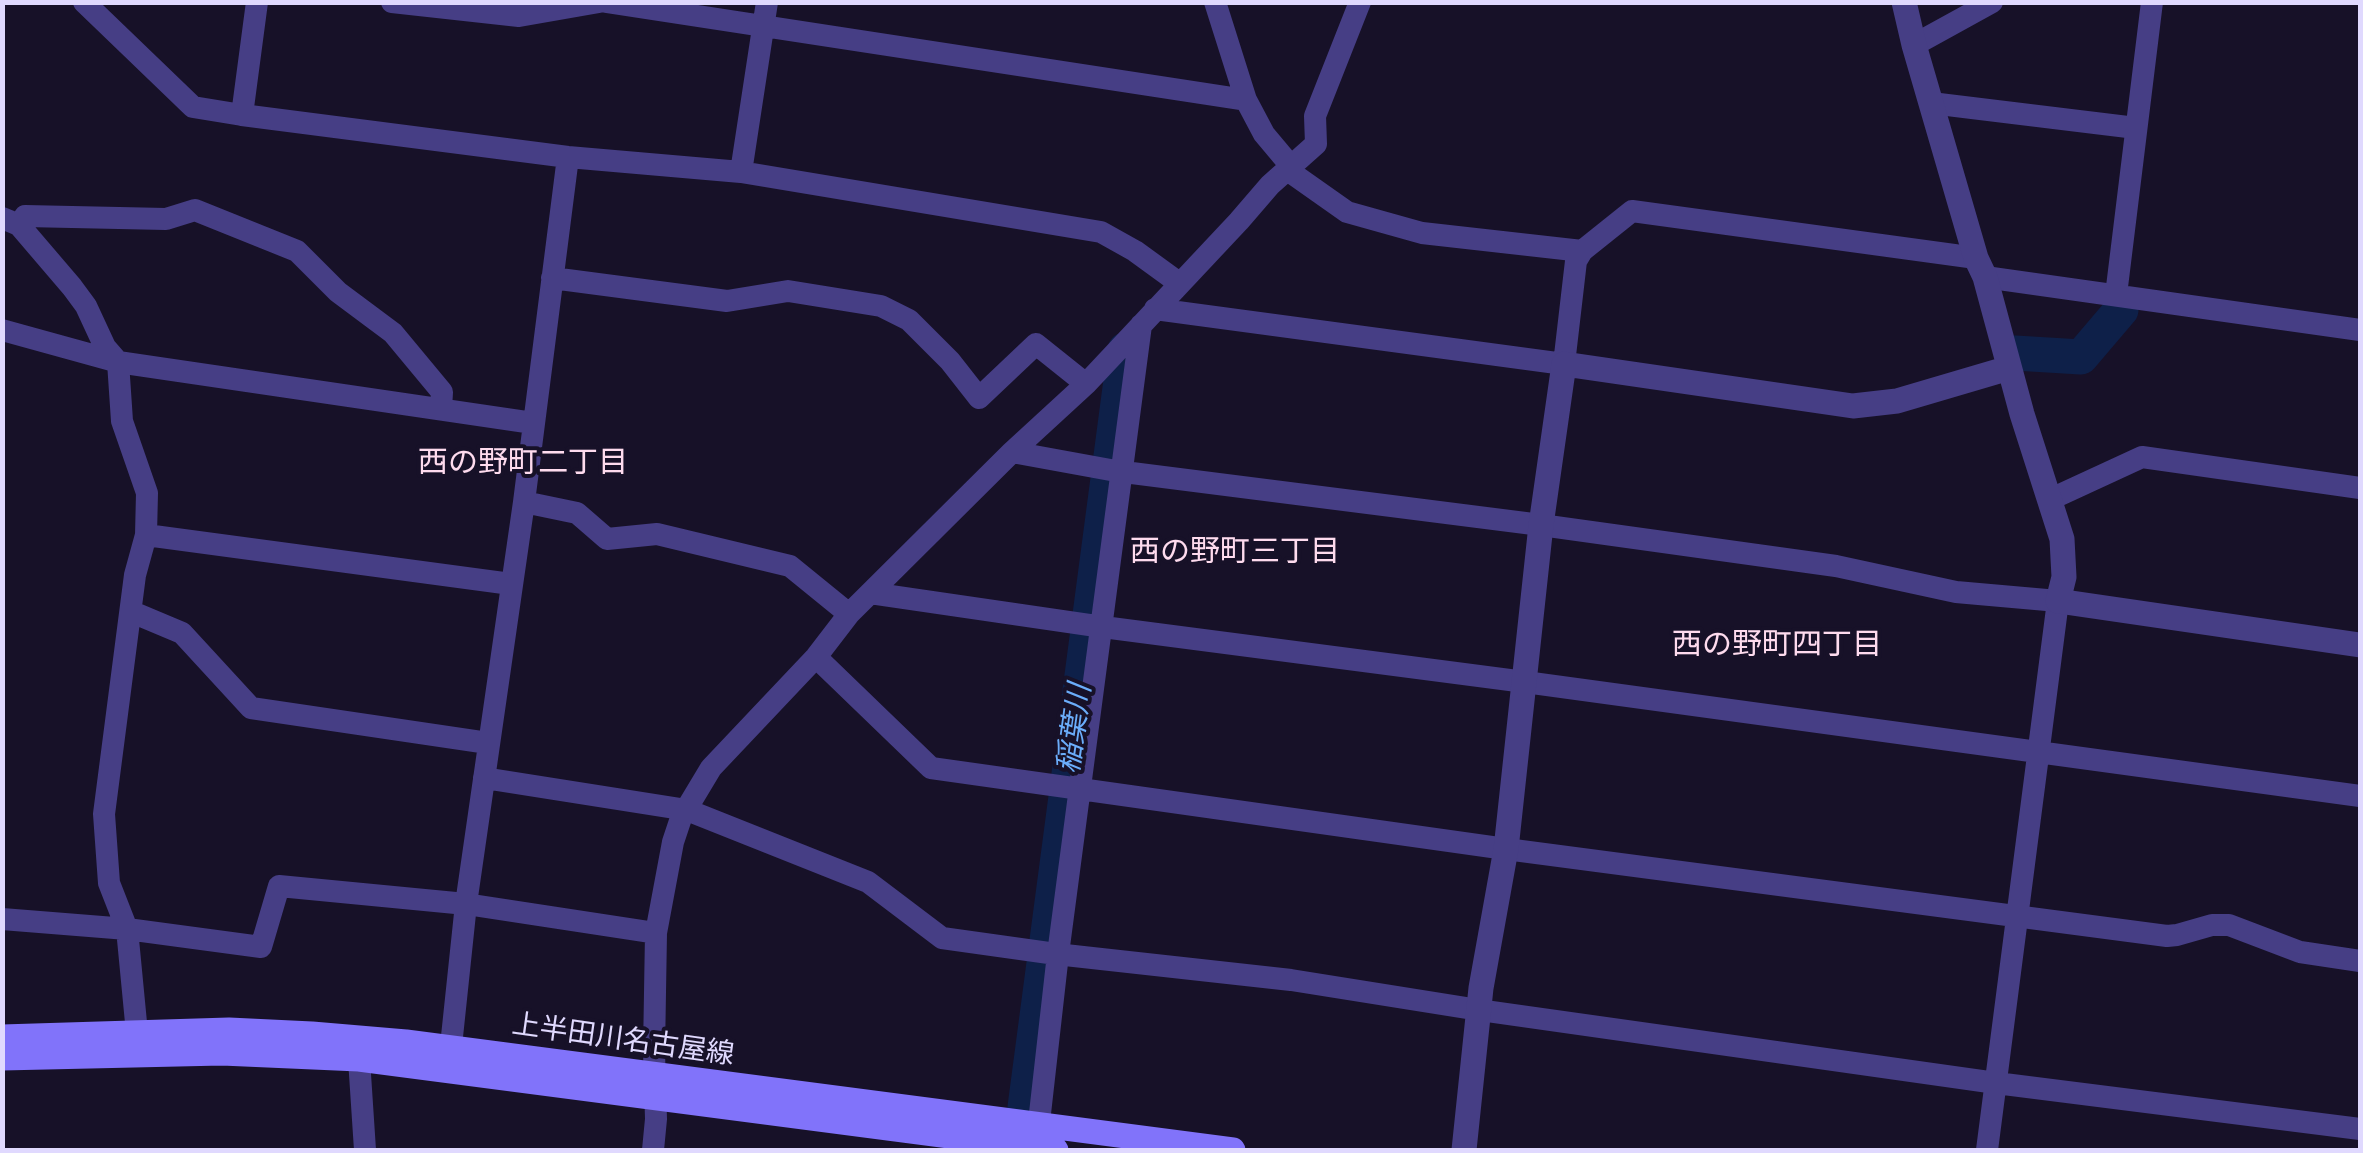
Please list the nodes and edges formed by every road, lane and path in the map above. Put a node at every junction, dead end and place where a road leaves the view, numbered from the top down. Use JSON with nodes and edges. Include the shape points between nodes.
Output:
{"nodes":[{"id":1,"x":84,"y":2,"type":"edge"},
{"id":2,"x":257,"y":2,"type":"edge"},
{"id":3,"x":392,"y":2,"type":"edge"},
{"id":4,"x":602,"y":2,"type":"edge"},
{"id":5,"x":1215,"y":2,"type":"edge"},
{"id":6,"x":1360,"y":2,"type":"edge"},
{"id":7,"x":1904,"y":2,"type":"edge"},
{"id":8,"x":1992,"y":2,"type":"edge"},
{"id":9,"x":2152,"y":2,"type":"edge"},
{"id":10,"x":766,"y":14,"type":"edge"},
{"id":11,"x":1914,"y":45,"type":"junction"},
{"id":12,"x":1246,"y":100,"type":"junction"},
{"id":13,"x":1931,"y":103,"type":"junction"},
{"id":14,"x":242,"y":115,"type":"junction"},
{"id":15,"x":2136,"y":128,"type":"junction"},
{"id":16,"x":568,"y":157,"type":"junction"},
{"id":17,"x":1288,"y":167,"type":"junction"},
{"id":18,"x":741,"y":172,"type":"junction"},
{"id":19,"x":11,"y":222,"type":"edge"},
{"id":20,"x":1582,"y":251,"type":"junction"},
{"id":21,"x":1980,"y":267,"type":"junction"},
{"id":22,"x":552,"y":278,"type":"junction"},
{"id":23,"x":1178,"y":283,"type":"junction"},
{"id":24,"x":2116,"y":295,"type":"junction"},
{"id":25,"x":1148,"y":317,"type":"junction"},
{"id":26,"x":2,"y":330,"type":"edge"},
{"id":27,"x":2360,"y":330,"type":"edge"},
{"id":28,"x":118,"y":362,"type":"junction"},
{"id":29,"x":1564,"y":364,"type":"junction"},
{"id":30,"x":2009,"y":368,"type":"junction"},
{"id":31,"x":1086,"y":384,"type":"junction"},
{"id":32,"x":441,"y":409,"type":"junction"},
{"id":33,"x":533,"y":422,"type":"junction"},
{"id":34,"x":1012,"y":452,"type":"junction"},
{"id":35,"x":1113,"y":470,"type":"junction"},
{"id":36,"x":2360,"y":488,"type":"edge"},
{"id":37,"x":2051,"y":499,"type":"junction"},
{"id":38,"x":524,"y":502,"type":"junction"},
{"id":39,"x":1541,"y":525,"type":"junction"},
{"id":40,"x":146,"y":535,"type":"junction"},
{"id":41,"x":511,"y":584,"type":"junction"},
{"id":42,"x":870,"y":593,"type":"junction"},
{"id":43,"x":2058,"y":601,"type":"junction"},
{"id":44,"x":132,"y":612,"type":"junction"},
{"id":45,"x":849,"y":614,"type":"junction"},
{"id":46,"x":1093,"y":626,"type":"junction"},
{"id":47,"x":2360,"y":645,"type":"edge"},
{"id":48,"x":816,"y":657,"type":"junction"},
{"id":49,"x":1526,"y":682,"type":"junction"},
{"id":50,"x":488,"y":743,"type":"junction"},
{"id":51,"x":2038,"y":752,"type":"junction"},
{"id":52,"x":484,"y":778,"type":"junction"},
{"id":53,"x":1072,"y":788,"type":"junction"},
{"id":54,"x":2360,"y":796,"type":"edge"},
{"id":55,"x":687,"y":810,"type":"junction"},
{"id":56,"x":1506,"y":849,"type":"junction"},
{"id":57,"x":466,"y":904,"type":"junction"},
{"id":58,"x":2018,"y":914,"type":"junction"},
{"id":59,"x":2,"y":919,"type":"edge"},
{"id":60,"x":127,"y":928,"type":"junction"},
{"id":61,"x":656,"y":933,"type":"junction"},
{"id":62,"x":1050,"y":953,"type":"junction"},
{"id":63,"x":2360,"y":961,"type":"edge"},
{"id":64,"x":1479,"y":1010,"type":"junction"},
{"id":65,"x":138,"y":1034,"type":"junction"},
{"id":66,"x":2,"y":1037,"type":"edge"},
{"id":67,"x":451,"y":1046,"type":"junction"},
{"id":68,"x":2,"y":1058,"type":"edge"},
{"id":69,"x":359,"y":1059,"type":"junction"},
{"id":70,"x":1996,"y":1084,"type":"junction"},
{"id":71,"x":656,"y":1087,"type":"junction"},
{"id":72,"x":2360,"y":1129,"type":"edge"},
{"id":73,"x":916,"y":1142,"type":"edge"},
{"id":74,"x":1042,"y":1144,"type":"edge"},
{"id":75,"x":365,"y":1150,"type":"edge"},
{"id":76,"x":653,"y":1150,"type":"edge"},
{"id":77,"x":1233,"y":1150,"type":"edge"},
{"id":78,"x":1464,"y":1150,"type":"edge"},
{"id":79,"x":1987,"y":1150,"type":"edge"}],
"edges":[{"from":1,"to":14,"type":"street","via":[[193,107]]},
{"from":2,"to":14,"type":"street"},
{"from":3,"to":4,"type":"street","via":[[519,16]]},
{"from":4,"to":10,"type":"street"},
{"from":5,"to":12,"type":"street"},
{"from":6,"to":17,"type":"street","via":[[1315,116],[1316,144]]},
{"from":7,"to":11,"type":"street"},
{"from":8,"to":11,"type":"street"},
{"from":9,"to":15,"type":"street"},
{"from":10,"to":12,"type":"street"},
{"from":10,"to":18,"type":"street"},
{"from":11,"to":13,"type":"street"},
{"from":12,"to":17,"type":"street"},
{"from":13,"to":15,"type":"street"},
{"from":13,"to":21,"type":"street"},
{"from":14,"to":16,"type":"street"},
{"from":15,"to":24,"type":"street"},
{"from":16,"to":18,"type":"street"},
{"from":16,"to":22,"type":"street"},
{"from":17,"to":20,"type":"street","via":[[1347,212],[1422,232]]},
{"from":17,"to":23,"type":"street"},
{"from":18,"to":23,"type":"street","via":[[1100,232]]},
{"from":19,"to":28,"type":"street","via":[[79,296]]},
{"from":19,"to":32,"type":"street","via":[[25,216],[166,219],[195,210],[297,251],[393,333],[442,392]]},
{"from":20,"to":21,"type":"street","via":[[1632,211]]},
{"from":20,"to":29,"type":"street"},
{"from":21,"to":24,"type":"street"},
{"from":21,"to":30,"type":"street"},
{"from":22,"to":31,"type":"street","via":[[727,301],[788,291],[881,306],[910,320],[979,398],[1036,344]]},
{"from":22,"to":33,"type":"street"},
{"from":23,"to":25,"type":"street"},
{"from":24,"to":27,"type":"street"},
{"from":25,"to":29,"type":"street"},
{"from":25,"to":31,"type":"street"},
{"from":25,"to":35,"type":"street"},
{"from":26,"to":28,"type":"street"},
{"from":28,"to":32,"type":"street"},
{"from":28,"to":40,"type":"street","via":[[122,421],[147,493]]},
{"from":29,"to":30,"type":"street","via":[[1852,406],[1885,404]]},
{"from":29,"to":39,"type":"street"},
{"from":30,"to":37,"type":"street"},
{"from":31,"to":34,"type":"street"},
{"from":32,"to":33,"type":"street"},
{"from":33,"to":38,"type":"street"},
{"from":34,"to":35,"type":"street"},
{"from":34,"to":42,"type":"street"},
{"from":35,"to":39,"type":"street"},
{"from":35,"to":46,"type":"street"},
{"from":36,"to":37,"type":"street","via":[[2142,457]]},
{"from":37,"to":43,"type":"street","via":[[2062,538]]},
{"from":38,"to":41,"type":"street"},
{"from":38,"to":45,"type":"street","via":[[577,513],[606,538],[657,534],[790,566]]},
{"from":39,"to":43,"type":"street","via":[[1836,566],[1956,592]]},
{"from":39,"to":49,"type":"street"},
{"from":40,"to":41,"type":"street"},
{"from":40,"to":44,"type":"street"},
{"from":41,"to":50,"type":"street"},
{"from":42,"to":45,"type":"street"},
{"from":42,"to":46,"type":"street"},
{"from":43,"to":47,"type":"street"},
{"from":43,"to":51,"type":"street"},
{"from":44,"to":50,"type":"street","via":[[182,632],[252,708]]},
{"from":44,"to":60,"type":"street","via":[[104,814],[109,882]]},
{"from":45,"to":48,"type":"street"},
{"from":46,"to":49,"type":"street"},
{"from":46,"to":53,"type":"street"},
{"from":48,"to":53,"type":"street","via":[[931,768]]},
{"from":48,"to":55,"type":"street","via":[[711,768]]},
{"from":49,"to":51,"type":"street"},
{"from":49,"to":56,"type":"street"},
{"from":50,"to":52,"type":"street"},
{"from":51,"to":54,"type":"street"},
{"from":51,"to":58,"type":"street"},
{"from":52,"to":55,"type":"street"},
{"from":52,"to":57,"type":"street"},
{"from":53,"to":56,"type":"street"},
{"from":53,"to":62,"type":"street"},
{"from":55,"to":61,"type":"street","via":[[673,842]]},
{"from":55,"to":62,"type":"street","via":[[868,882],[942,938]]},
{"from":56,"to":58,"type":"street"},
{"from":56,"to":64,"type":"street"},
{"from":57,"to":60,"type":"street","via":[[279,886],[261,947]]},
{"from":57,"to":61,"type":"street"},
{"from":57,"to":67,"type":"street"},
{"from":58,"to":63,"type":"street","via":[[2167,936],[2229,925],[2300,952]]},
{"from":58,"to":70,"type":"street"},
{"from":59,"to":60,"type":"street"},
{"from":60,"to":65,"type":"street"},
{"from":61,"to":71,"type":"street"},
{"from":62,"to":64,"type":"street"},
{"from":62,"to":74,"type":"street"},
{"from":64,"to":70,"type":"street"},
{"from":64,"to":78,"type":"street"},
{"from":65,"to":66,"type":"main road","name":"上半田川名古屋線"},
{"from":65,"to":67,"type":"main road","name":"上半田川名古屋線","via":[[229,1030]]},
{"from":67,"to":71,"type":"main road","name":"上半田川名古屋線"},
{"from":68,"to":69,"type":"main road","name":"上半田川名古屋線"},
{"from":69,"to":71,"type":"main road","name":"上半田川名古屋線"},
{"from":69,"to":75,"type":"street"},
{"from":70,"to":72,"type":"street"},
{"from":70,"to":79,"type":"street"},
{"from":71,"to":73,"type":"main road","name":"上半田川名古屋線"},
{"from":71,"to":74,"type":"main road","name":"上半田川名古屋線","via":[[863,1102]]},
{"from":71,"to":76,"type":"street"},
{"from":73,"to":74,"type":"main road","name":"上半田川名古屋線"},
{"from":74,"to":77,"type":"main road","name":"上半田川名古屋線"}]}
